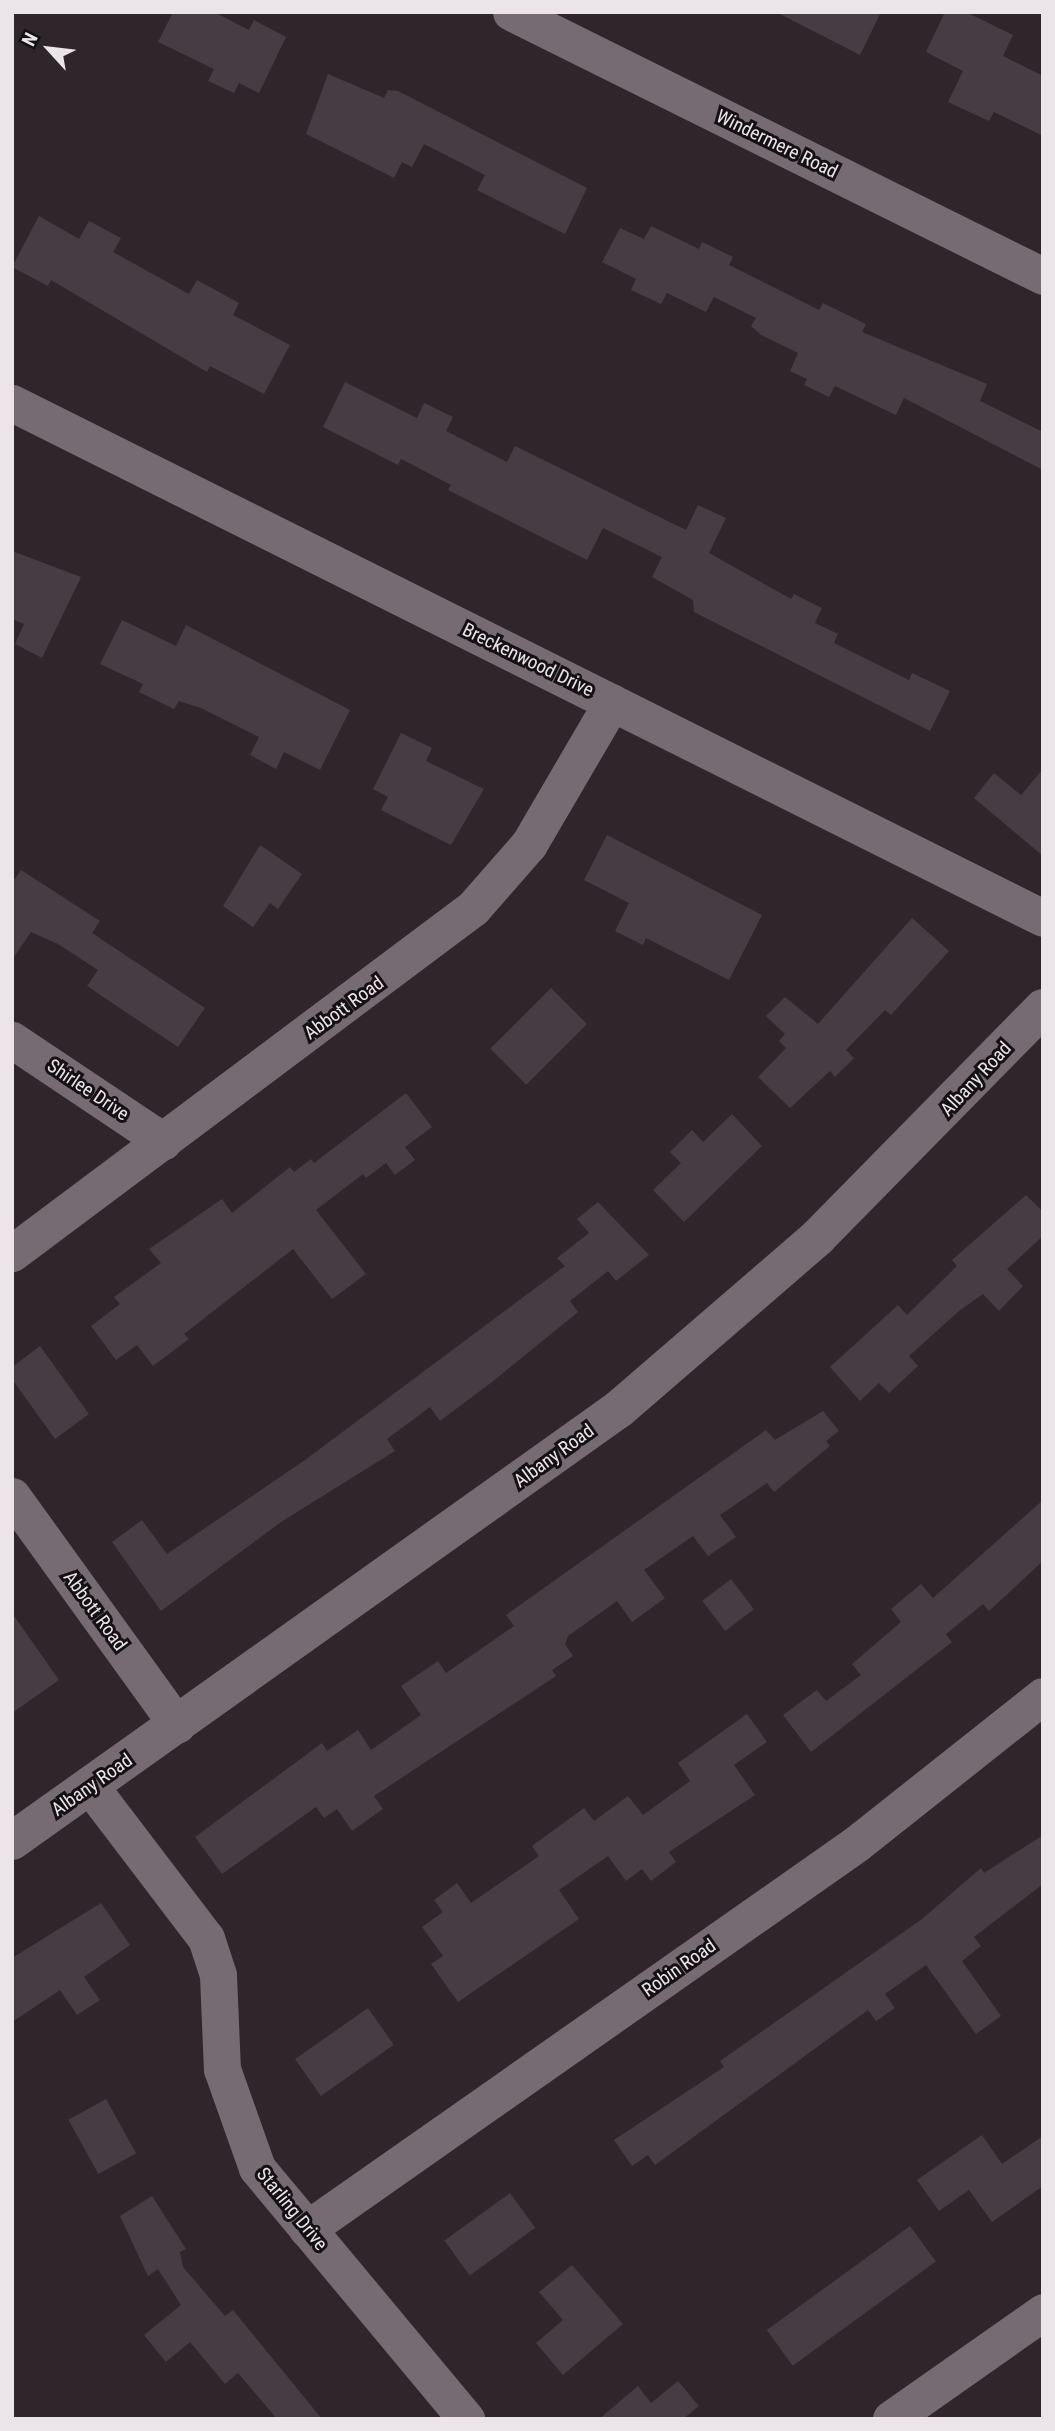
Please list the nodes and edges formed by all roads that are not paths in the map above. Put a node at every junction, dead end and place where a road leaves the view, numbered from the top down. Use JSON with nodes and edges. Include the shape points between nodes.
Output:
{"nodes":[{"id":1,"x":511,"y":12,"type":"edge"},
{"id":2,"x":1043,"y":276,"type":"edge"},
{"id":3,"x":12,"y":403,"type":"edge"},
{"id":4,"x":612,"y":702,"type":"junction"},
{"id":5,"x":1043,"y":918,"type":"edge"},
{"id":6,"x":1043,"y":1008,"type":"edge"},
{"id":7,"x":12,"y":1040,"type":"edge"},
{"id":8,"x":163,"y":1141,"type":"junction"},
{"id":9,"x":12,"y":1253,"type":"edge"},
{"id":10,"x":12,"y":1496,"type":"edge"},
{"id":11,"x":1043,"y":1696,"type":"edge"},
{"id":12,"x":177,"y":1725,"type":"junction"},
{"id":13,"x":90,"y":1786,"type":"junction"},
{"id":14,"x":12,"y":1841,"type":"edge"},
{"id":15,"x":307,"y":2229,"type":"junction"},
{"id":16,"x":1043,"y":2312,"type":"edge"},
{"id":17,"x":466,"y":2419,"type":"edge"},
{"id":18,"x":891,"y":2419,"type":"edge"}],
"edges":[{"from":1,"to":2,"type":"street","name":"Windermere Road"},
{"from":3,"to":4,"type":"street","name":"Breckenwood Drive"},
{"from":4,"to":5,"type":"street","name":"Breckenwood Drive"},
{"from":4,"to":8,"type":"street","name":"Abbott Road","via":[[529,844],[473,908]]},
{"from":6,"to":12,"type":"street","name":"Albany Road","via":[[818,1237],[629,1401]]},
{"from":7,"to":8,"type":"street","name":"Shirlee Drive"},
{"from":8,"to":9,"type":"street","name":"Abbott Road"},
{"from":10,"to":12,"type":"street","name":"Abbott Road"},
{"from":11,"to":15,"type":"street","name":"Robin Road","via":[[856,1844]]},
{"from":12,"to":13,"type":"street","name":"Albany Road"},
{"from":13,"to":14,"type":"street","name":"Albany Road"},
{"from":13,"to":15,"type":"street","name":"Starling Drive","via":[[206,1938],[218,1975],[222,2069],[241,2134],[257,2168]]},
{"from":15,"to":17,"type":"street","name":"Starling Drive"},
{"from":16,"to":18,"type":"street"}]}
